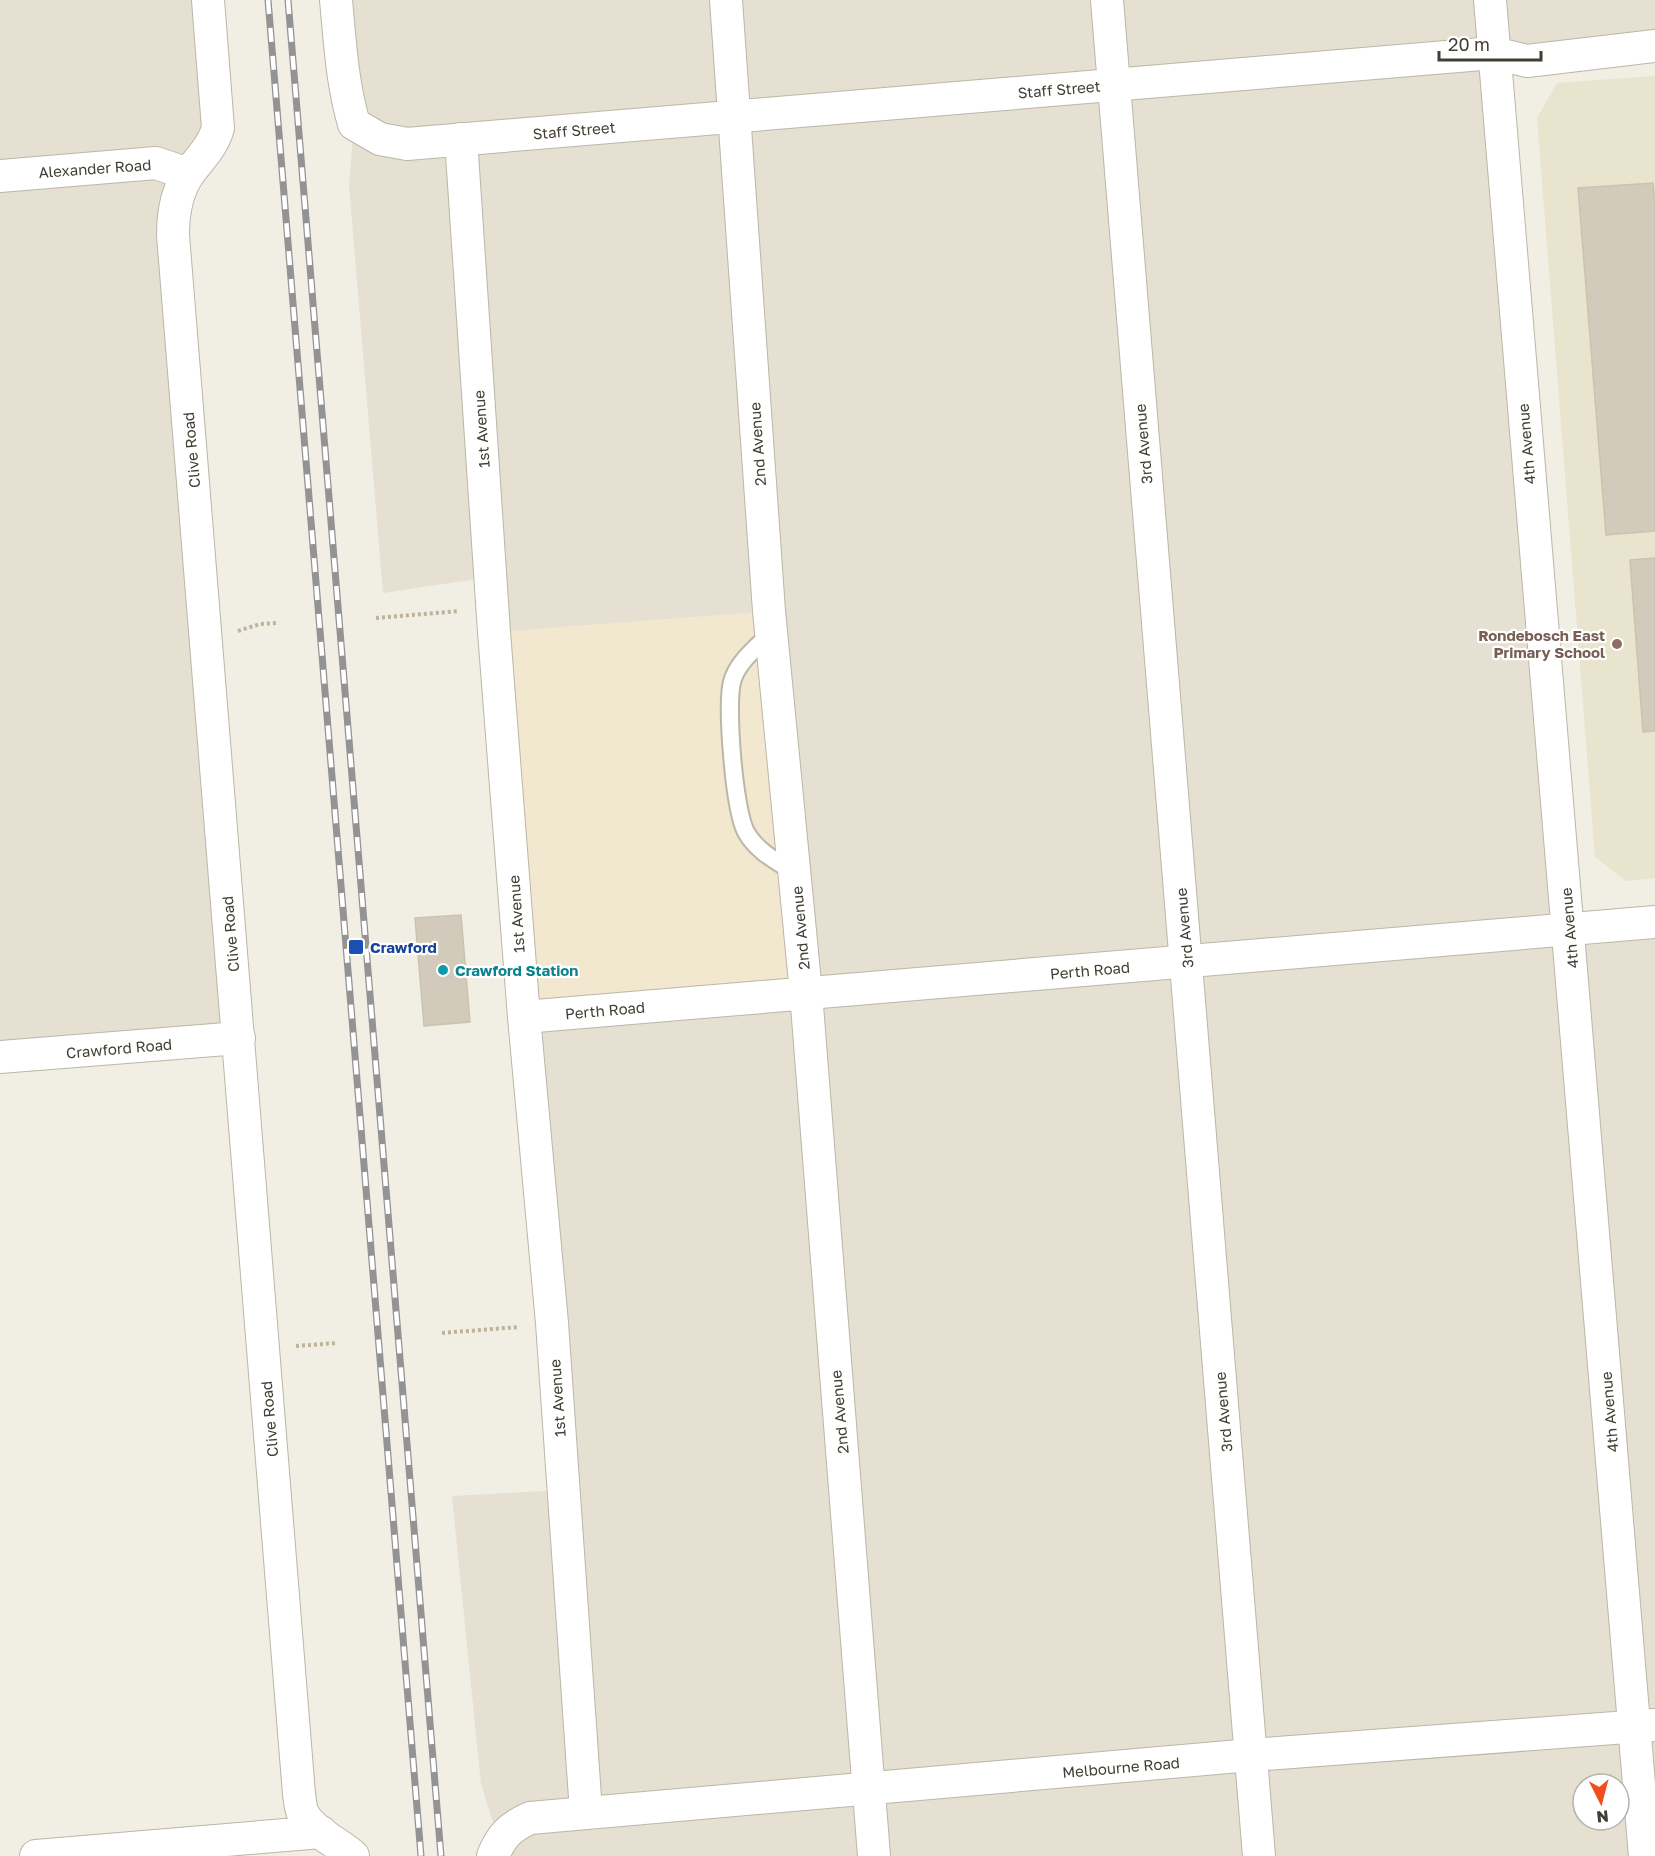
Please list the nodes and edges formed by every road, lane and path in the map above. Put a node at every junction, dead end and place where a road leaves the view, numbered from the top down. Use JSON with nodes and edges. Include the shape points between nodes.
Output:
{"nodes":[{"id":1,"x":208,"y":0,"type":"edge"},
{"id":2,"x":336,"y":0,"type":"edge"},
{"id":3,"x":726,"y":0,"type":"edge"},
{"id":4,"x":1107,"y":0,"type":"edge"},
{"id":5,"x":1490,"y":0,"type":"edge"},
{"id":6,"x":1655,"y":46,"type":"edge"},
{"id":7,"x":1494,"y":53,"type":"junction"},
{"id":8,"x":1114,"y":85,"type":"junction"},
{"id":9,"x":734,"y":117,"type":"junction"},
{"id":10,"x":461,"y":139,"type":"junction"},
{"id":11,"x":188,"y":174,"type":"junction"},
{"id":12,"x":0,"y":176,"type":"edge"},
{"id":13,"x":493,"y":607,"type":"junction"},
{"id":14,"x":376,"y":618,"type":"dead end"},
{"id":15,"x":276,"y":623,"type":"dead end"},
{"id":16,"x":234,"y":632,"type":"dead end"},
{"id":17,"x":772,"y":632,"type":"junction"},
{"id":18,"x":795,"y":873,"type":"junction"},
{"id":19,"x":1655,"y":922,"type":"edge"},
{"id":20,"x":1569,"y":930,"type":"junction"},
{"id":21,"x":1186,"y":962,"type":"junction"},
{"id":22,"x":806,"y":993,"type":"junction"},
{"id":23,"x":524,"y":1017,"type":"junction"},
{"id":24,"x":238,"y":1038,"type":"junction"},
{"id":25,"x":0,"y":1057,"type":"edge"},
{"id":26,"x":520,"y":1327,"type":"dead end"},
{"id":27,"x":442,"y":1333,"type":"dead end"},
{"id":28,"x":337,"y":1343,"type":"dead end"},
{"id":29,"x":292,"y":1346,"type":"dead end"},
{"id":30,"x":1645,"y":1726,"type":"edge"},
{"id":31,"x":1251,"y":1755,"type":"junction"},
{"id":32,"x":869,"y":1788,"type":"junction"},
{"id":33,"x":586,"y":1812,"type":"junction"},
{"id":34,"x":321,"y":1832,"type":"junction"},
{"id":35,"x":36,"y":1856,"type":"edge"},
{"id":36,"x":353,"y":1856,"type":"edge"},
{"id":37,"x":493,"y":1856,"type":"edge"},
{"id":38,"x":874,"y":1856,"type":"edge"},
{"id":39,"x":1259,"y":1856,"type":"edge"},
{"id":40,"x":1645,"y":1856,"type":"edge"}],
"edges":[{"from":1,"to":11,"type":"street","name":"Clive Road","via":[[218,128],[208,150]]},
{"from":2,"to":10,"type":"street","via":[[346,97],[354,124],[380,139],[407,144]]},
{"from":3,"to":9,"type":"street","name":"2nd Avenue"},
{"from":4,"to":8,"type":"street","name":"3rd Avenue"},
{"from":5,"to":7,"type":"street","name":"4th Avenue"},
{"from":6,"to":7,"type":"street","name":"Staff Street","via":[[1527,61]]},
{"from":7,"to":8,"type":"street","name":"Staff Street"},
{"from":7,"to":20,"type":"street","name":"4th Avenue"},
{"from":8,"to":9,"type":"street","name":"Staff Street"},
{"from":8,"to":21,"type":"street","name":"3rd Avenue"},
{"from":9,"to":10,"type":"street","name":"Staff Street"},
{"from":9,"to":17,"type":"street","name":"2nd Avenue"},
{"from":10,"to":13,"type":"street","name":"1st Avenue"},
{"from":11,"to":12,"type":"street","name":"Alexander Road","via":[[156,163]]},
{"from":11,"to":24,"type":"street","name":"Clive Road","via":[[174,207],[173,235]]},
{"from":13,"to":14,"type":"path"},
{"from":13,"to":23,"type":"street","name":"1st Avenue"},
{"from":15,"to":16,"type":"path"},
{"from":17,"to":18,"type":"street","name":"2nd Avenue"},
{"from":17,"to":18,"type":"lane","via":[[744,660],[732,681],[729,710],[736,798],[746,832],[761,850]]},
{"from":18,"to":22,"type":"street","name":"2nd Avenue"},
{"from":19,"to":20,"type":"street","name":"Perth Road"},
{"from":20,"to":21,"type":"street","name":"Perth Road"},
{"from":20,"to":30,"type":"street","name":"4th Avenue"},
{"from":21,"to":22,"type":"street","name":"Perth Road"},
{"from":21,"to":31,"type":"street","name":"3rd Avenue"},
{"from":22,"to":23,"type":"street","name":"Perth Road"},
{"from":22,"to":32,"type":"street","name":"2nd Avenue"},
{"from":23,"to":33,"type":"street","name":"1st Avenue","via":[[552,1323]]},
{"from":24,"to":25,"type":"street","name":"Crawford Road"},
{"from":24,"to":34,"type":"street","name":"Clive Road","via":[[299,1794],[304,1816]]},
{"from":26,"to":27,"type":"path"},
{"from":28,"to":29,"type":"path"},
{"from":30,"to":31,"type":"street","name":"Melbourne Road"},
{"from":30,"to":40,"type":"street","name":"4th Avenue"},
{"from":31,"to":32,"type":"street","name":"Melbourne Road"},
{"from":31,"to":39,"type":"street","name":"3rd Avenue"},
{"from":32,"to":33,"type":"street","name":"Melbourne Road"},
{"from":32,"to":38,"type":"street","name":"2nd Avenue"},
{"from":33,"to":37,"type":"street","via":[[530,1818],[516,1824],[499,1841]]},
{"from":34,"to":35,"type":"street"},
{"from":34,"to":36,"type":"street","name":"Clive Road"}]}
